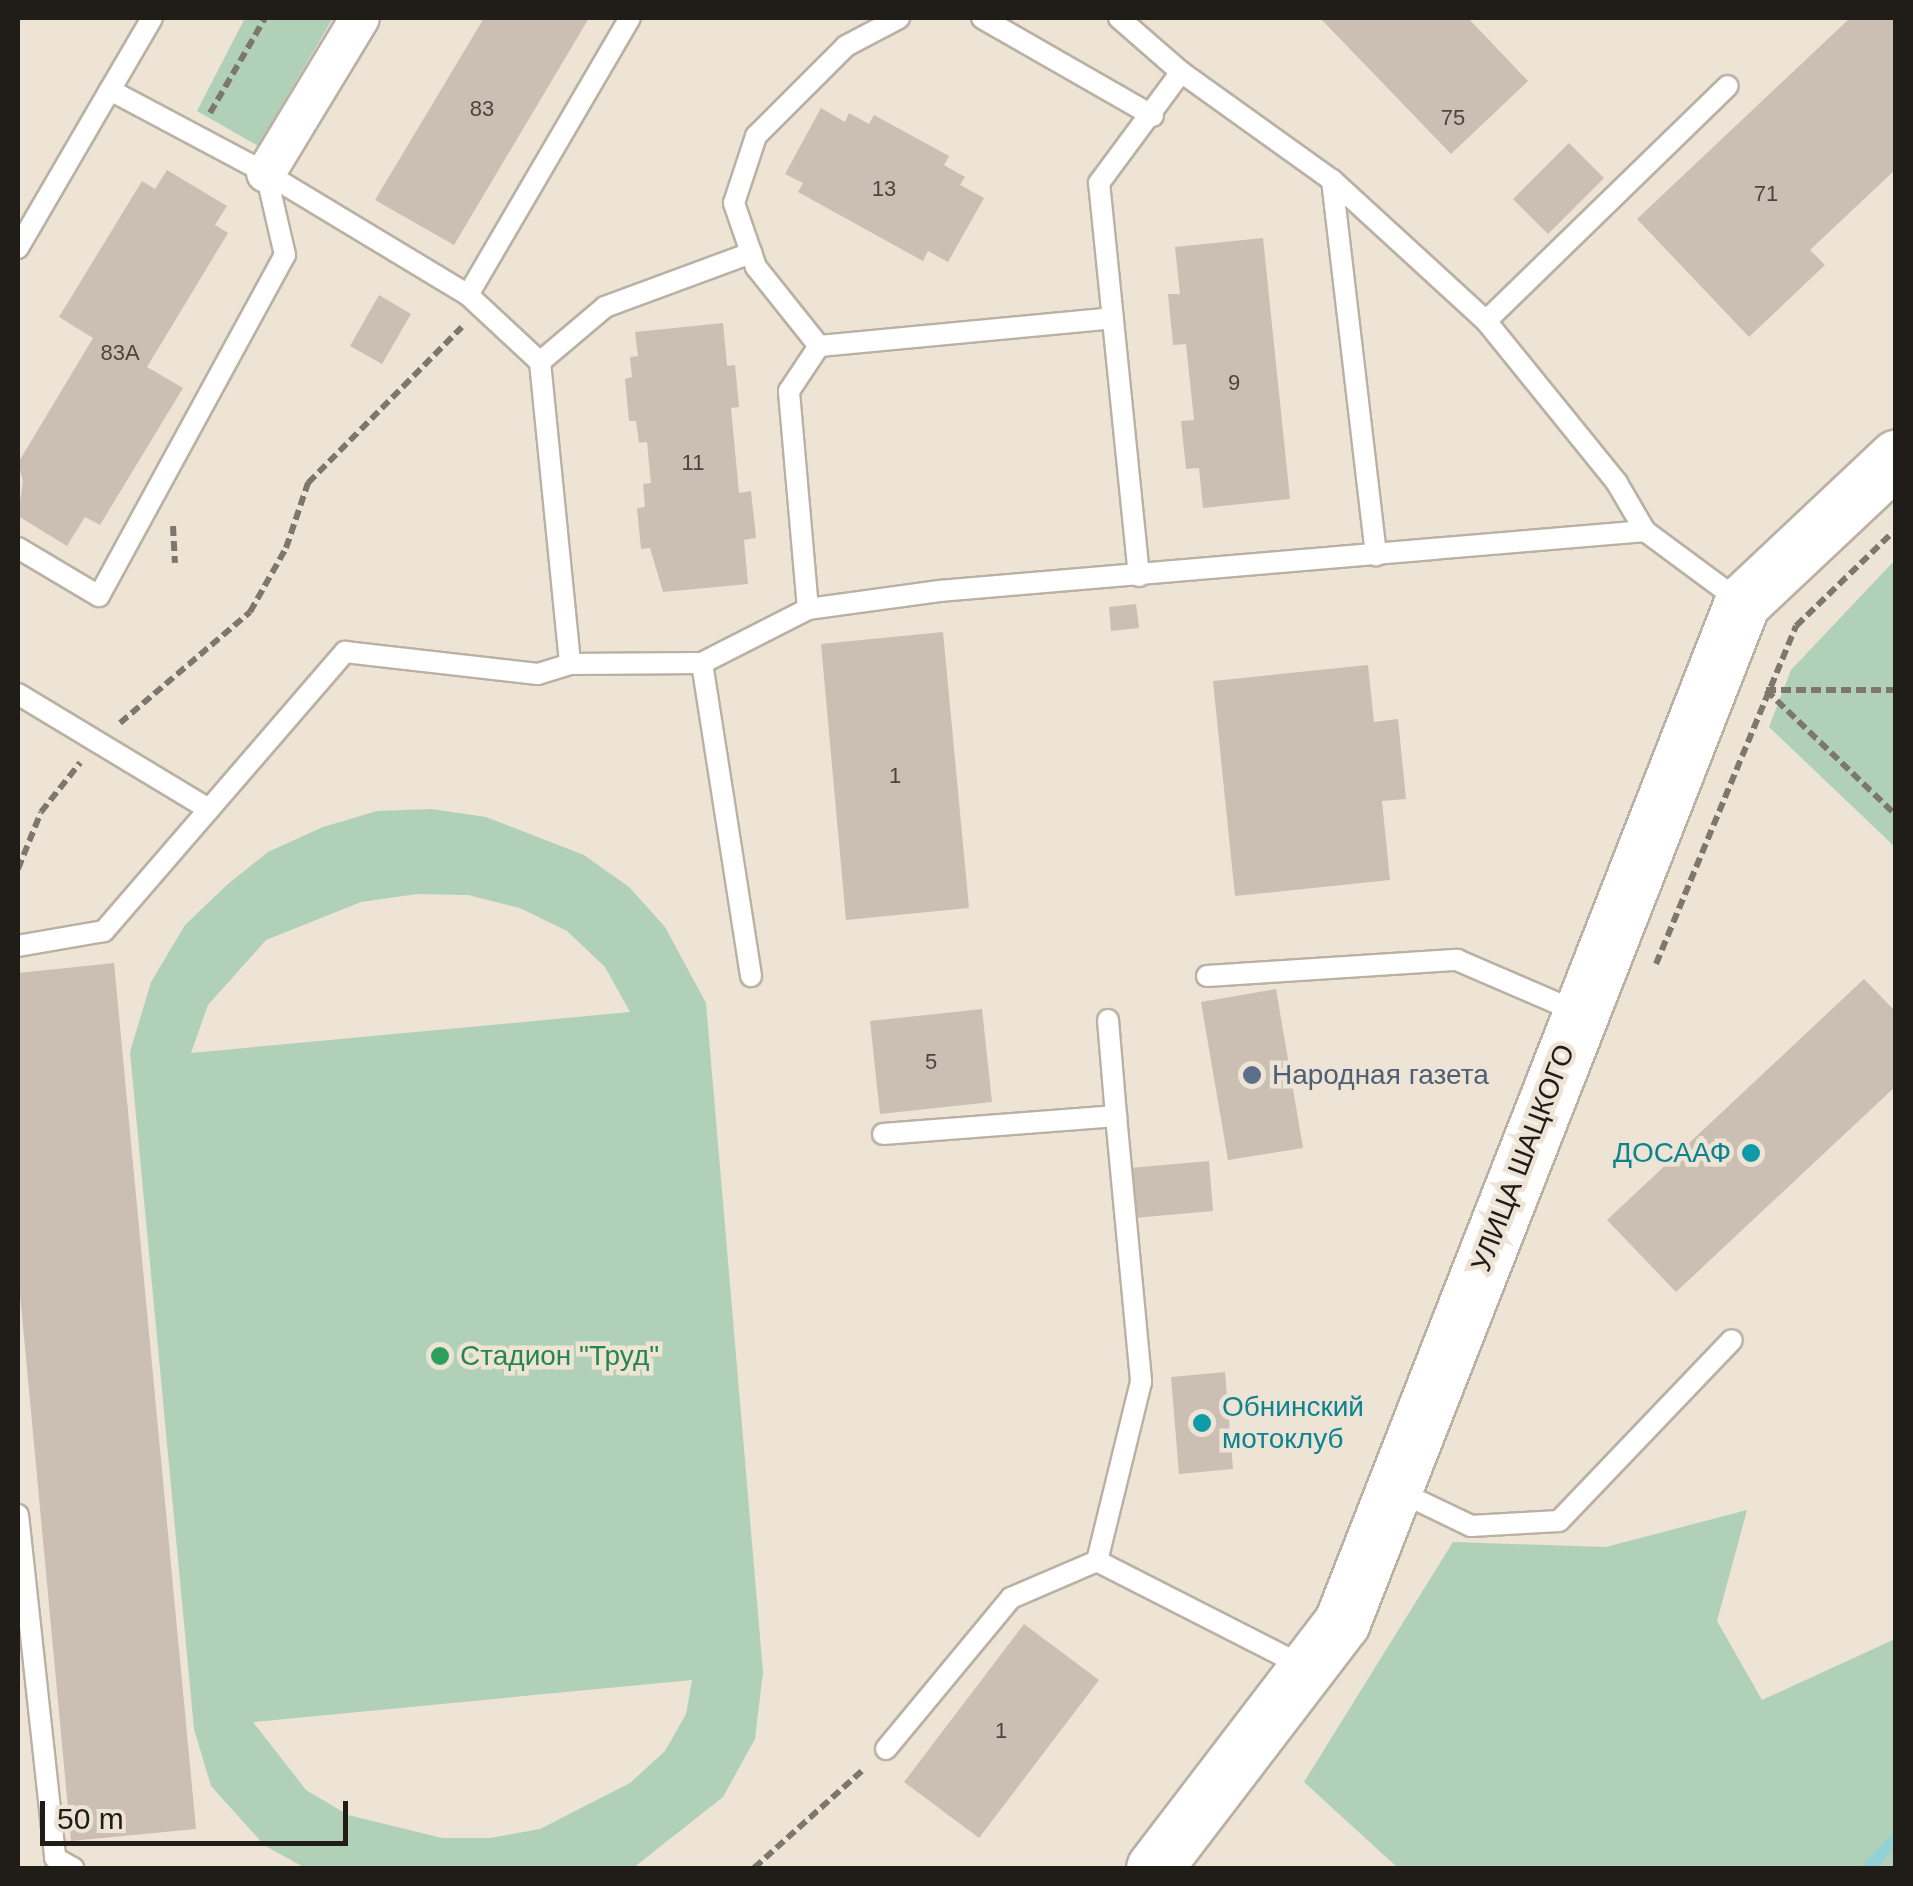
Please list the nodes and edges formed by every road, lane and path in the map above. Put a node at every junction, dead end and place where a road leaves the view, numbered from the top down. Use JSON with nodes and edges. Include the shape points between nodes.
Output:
{"nodes":[{"id":1,"x":152,"y":18,"type":"edge"},
{"id":2,"x":265,"y":18,"type":"edge"},
{"id":3,"x":360,"y":18,"type":"edge"},
{"id":4,"x":630,"y":18,"type":"edge"},
{"id":5,"x":899,"y":18,"type":"edge"},
{"id":6,"x":982,"y":18,"type":"edge"},
{"id":7,"x":1119,"y":18,"type":"edge"},
{"id":8,"x":1181,"y":72,"type":"junction"},
{"id":9,"x":1728,"y":86,"type":"dead end"},
{"id":10,"x":110,"y":90,"type":"junction"},
{"id":11,"x":1153,"y":116,"type":"junction"},
{"id":12,"x":197,"y":136,"type":"junction"},
{"id":13,"x":266,"y":174,"type":"junction"},
{"id":14,"x":1332,"y":180,"type":"junction"},
{"id":15,"x":18,"y":248,"type":"edge"},
{"id":16,"x":751,"y":252,"type":"junction"},
{"id":17,"x":473,"y":300,"type":"junction"},
{"id":18,"x":1113,"y":318,"type":"junction"},
{"id":19,"x":1486,"y":321,"type":"junction"},
{"id":20,"x":819,"y":346,"type":"junction"},
{"id":21,"x":540,"y":362,"type":"junction"},
{"id":22,"x":1896,"y":458,"type":"edge"},
{"id":23,"x":1646,"y":531,"type":"junction"},
{"id":24,"x":18,"y":548,"type":"edge"},
{"id":25,"x":1376,"y":555,"type":"junction"},
{"id":26,"x":1140,"y":576,"type":"junction"},
{"id":27,"x":1742,"y":603,"type":"junction"},
{"id":28,"x":808,"y":609,"type":"junction"},
{"id":29,"x":702,"y":663,"type":"junction"},
{"id":30,"x":570,"y":664,"type":"junction"},
{"id":31,"x":1896,"y":690,"type":"edge"},
{"id":32,"x":18,"y":694,"type":"edge"},
{"id":33,"x":98,"y":742,"type":"junction"},
{"id":34,"x":209,"y":810,"type":"junction"},
{"id":35,"x":1896,"y":814,"type":"edge"},
{"id":36,"x":18,"y":868,"type":"edge"},
{"id":37,"x":18,"y":946,"type":"edge"},
{"id":38,"x":751,"y":976,"type":"dead end"},
{"id":39,"x":1207,"y":976,"type":"dead end"},
{"id":40,"x":1580,"y":1013,"type":"junction"},
{"id":41,"x":1108,"y":1020,"type":"dead end"},
{"id":42,"x":1116,"y":1116,"type":"junction"},
{"id":43,"x":884,"y":1134,"type":"dead end"},
{"id":44,"x":1732,"y":1340,"type":"dead end"},
{"id":45,"x":1394,"y":1489,"type":"junction"},
{"id":46,"x":18,"y":1515,"type":"edge"},
{"id":47,"x":1097,"y":1561,"type":"junction"},
{"id":48,"x":1307,"y":1668,"type":"junction"},
{"id":49,"x":886,"y":1749,"type":"joint"},
{"id":50,"x":73,"y":1868,"type":"edge"},
{"id":51,"x":754,"y":1868,"type":"edge"},
{"id":52,"x":1154,"y":1868,"type":"edge"}],
"edges":[{"from":1,"to":10,"type":"lane"},
{"from":2,"to":12,"type":"path"},
{"from":3,"to":13,"type":"street"},
{"from":4,"to":17,"type":"lane"},
{"from":5,"to":16,"type":"lane","via":[[846,46],[756,136],[734,204]]},
{"from":6,"to":11,"type":"lane"},
{"from":7,"to":8,"type":"lane"},
{"from":8,"to":11,"type":"lane"},
{"from":8,"to":14,"type":"lane"},
{"from":9,"to":19,"type":"lane"},
{"from":10,"to":12,"type":"lane"},
{"from":10,"to":15,"type":"lane"},
{"from":11,"to":18,"type":"lane","via":[[1099,183]]},
{"from":12,"to":13,"type":"lane"},
{"from":13,"to":17,"type":"lane"},
{"from":13,"to":24,"type":"lane","via":[[285,254],[99,596]]},
{"from":14,"to":19,"type":"lane"},
{"from":14,"to":25,"type":"lane"},
{"from":16,"to":20,"type":"lane"},
{"from":16,"to":21,"type":"lane","via":[[605,307]]},
{"from":17,"to":21,"type":"lane"},
{"from":17,"to":33,"type":"path","via":[[452,342],[308,483],[286,548],[250,612]]},
{"from":18,"to":20,"type":"lane"},
{"from":18,"to":26,"type":"lane"},
{"from":19,"to":23,"type":"lane","via":[[1617,483]]},
{"from":20,"to":28,"type":"lane","via":[[789,391]]},
{"from":21,"to":30,"type":"lane"},
{"from":22,"to":27,"type":"street","name":"УЛИЦА ШАЦКОГО"},
{"from":23,"to":25,"type":"lane"},
{"from":23,"to":27,"type":"lane"},
{"from":25,"to":26,"type":"lane"},
{"from":26,"to":28,"type":"lane","via":[[1058,590]]},
{"from":27,"to":40,"type":"street","name":"УЛИЦА ШАЦКОГО"},
{"from":28,"to":29,"type":"lane"},
{"from":29,"to":30,"type":"lane"},
{"from":29,"to":38,"type":"lane"},
{"from":30,"to":34,"type":"lane","via":[[538,674],[345,652]]},
{"from":31,"to":35,"type":"path","via":[[1766,690]]},
{"from":32,"to":33,"type":"lane"},
{"from":33,"to":34,"type":"lane"},
{"from":33,"to":36,"type":"path","via":[[40,812]]},
{"from":34,"to":37,"type":"lane","via":[[104,931]]},
{"from":39,"to":40,"type":"lane","via":[[1456,960]]},
{"from":40,"to":45,"type":"street","name":"УЛИЦА ШАЦКОГО"},
{"from":41,"to":42,"type":"lane"},
{"from":42,"to":43,"type":"lane"},
{"from":42,"to":47,"type":"lane","via":[[1140,1382]]},
{"from":44,"to":45,"type":"lane","via":[[1559,1522],[1472,1526]]},
{"from":45,"to":48,"type":"street","name":"УЛИЦА ШАЦКОГО","via":[[1342,1622]]},
{"from":46,"to":50,"type":"lane","via":[[55,1858]]},
{"from":47,"to":48,"type":"lane"},
{"from":47,"to":49,"type":"lane","via":[[1011,1598]]},
{"from":48,"to":52,"type":"street","name":"УЛИЦА ШАЦКОГО"},
{"from":49,"to":51,"type":"path"}]}
